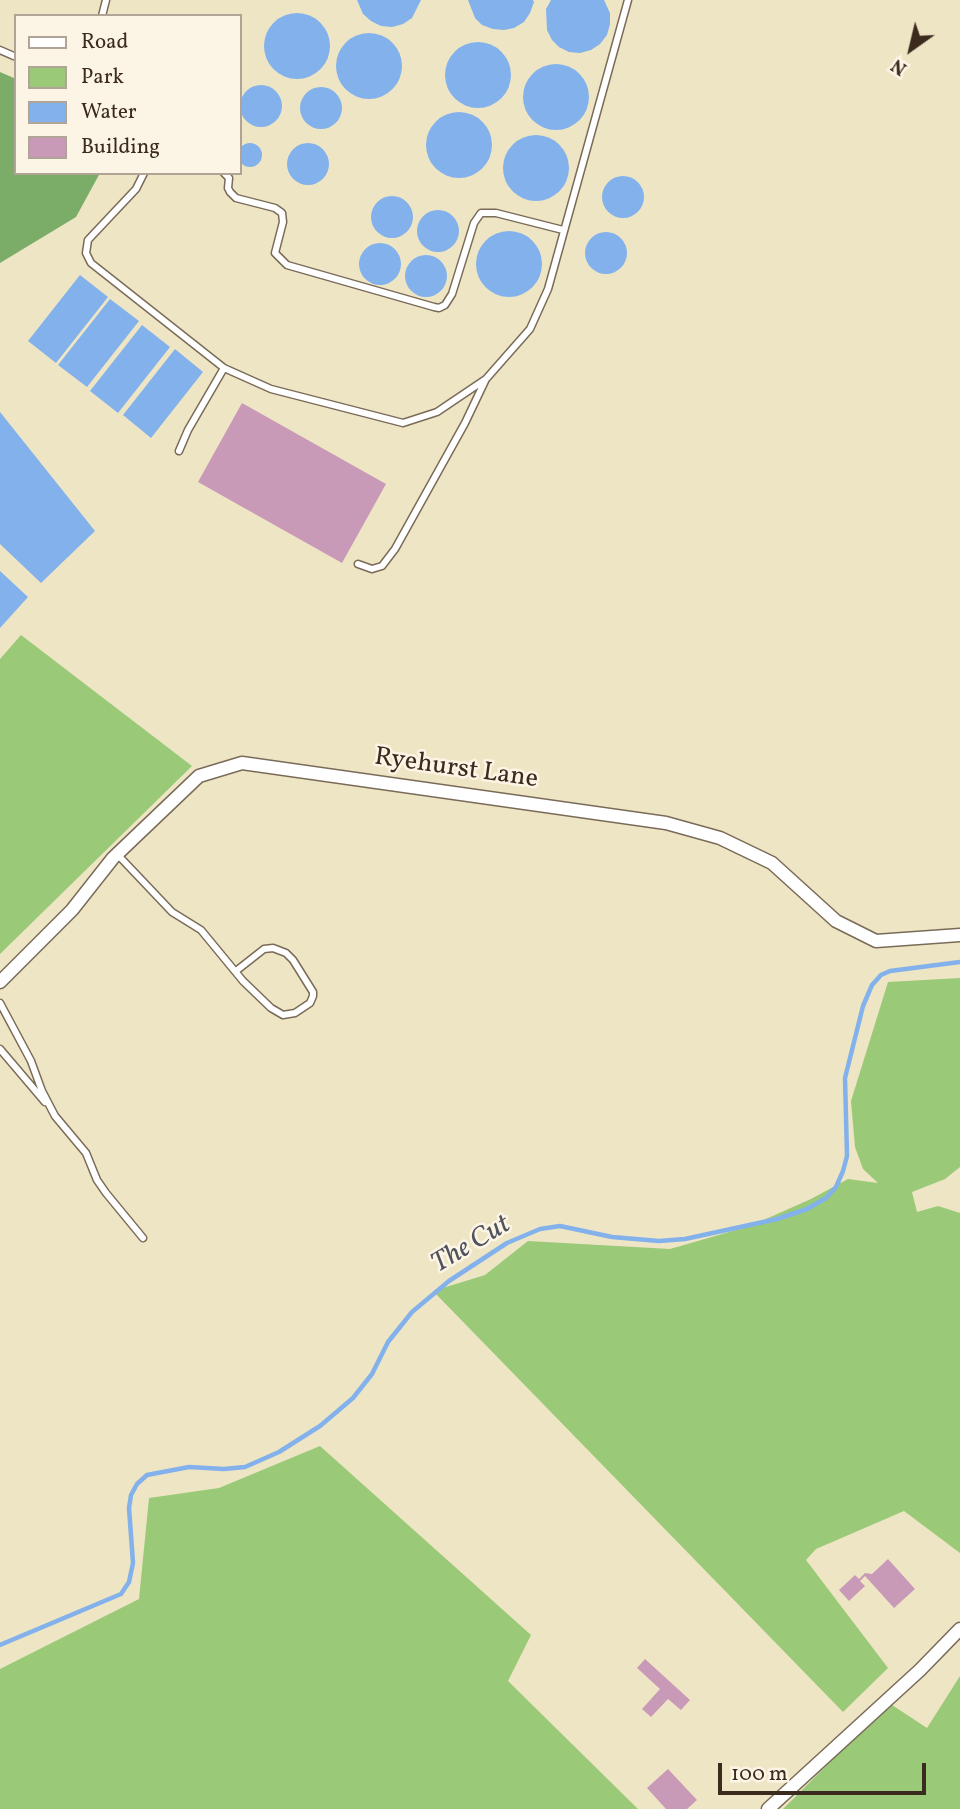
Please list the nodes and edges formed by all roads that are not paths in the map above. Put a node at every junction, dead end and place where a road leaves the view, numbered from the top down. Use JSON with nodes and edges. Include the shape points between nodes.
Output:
{"nodes":[{"id":1,"x":628,"y":0,"type":"edge"},
{"id":2,"x":143,"y":175,"type":"edge"},
{"id":3,"x":226,"y":175,"type":"edge"},
{"id":4,"x":564,"y":230,"type":"junction"},
{"id":5,"x":224,"y":368,"type":"junction"},
{"id":6,"x":486,"y":379,"type":"junction"},
{"id":7,"x":179,"y":452,"type":"dead end"},
{"id":8,"x":358,"y":564,"type":"dead end"},
{"id":9,"x":117,"y":854,"type":"junction"},
{"id":10,"x":960,"y":935,"type":"edge"},
{"id":11,"x":236,"y":971,"type":"junction"},
{"id":12,"x":0,"y":982,"type":"edge"},
{"id":13,"x":0,"y":1003,"type":"edge"},
{"id":14,"x":5,"y":1011,"type":"junction"},
{"id":15,"x":0,"y":1021,"type":"edge"},
{"id":16,"x":0,"y":1049,"type":"edge"},
{"id":17,"x":51,"y":1108,"type":"junction"},
{"id":18,"x":143,"y":1238,"type":"dead end"},
{"id":19,"x":960,"y":1629,"type":"edge"},
{"id":20,"x":768,"y":1809,"type":"edge"}],
"edges":[{"from":1,"to":4,"type":"lane"},
{"from":2,"to":5,"type":"lane","via":[[136,189],[89,240],[88,259]]},
{"from":3,"to":4,"type":"lane","via":[[228,188],[236,198],[282,213],[275,253],[287,265],[439,308],[452,295],[481,213]]},
{"from":4,"to":6,"type":"lane","via":[[548,289],[530,329]]},
{"from":5,"to":6,"type":"lane","via":[[271,389],[403,423],[437,412]]},
{"from":5,"to":7,"type":"lane"},
{"from":6,"to":8,"type":"lane","via":[[395,549],[382,566],[372,569]]},
{"from":9,"to":10,"type":"street","name":"Ryehurst Lane","via":[[199,776],[242,764],[666,823],[720,838],[772,863],[836,921],[876,941]]},
{"from":9,"to":11,"type":"lane","via":[[172,912],[201,930]]},
{"from":9,"to":12,"type":"street","name":"Ryehurst Lane","via":[[72,910]]},
{"from":11,"to":11,"type":"lane","via":[[283,1015],[301,1010],[313,996],[293,960],[273,948],[264,949]]},
{"from":13,"to":14,"type":"lane"},
{"from":14,"to":15,"type":"lane"},
{"from":14,"to":17,"type":"lane"},
{"from":16,"to":17,"type":"lane"},
{"from":17,"to":18,"type":"lane","via":[[86,1153],[106,1193]]},
{"from":19,"to":20,"type":"street"}]}
